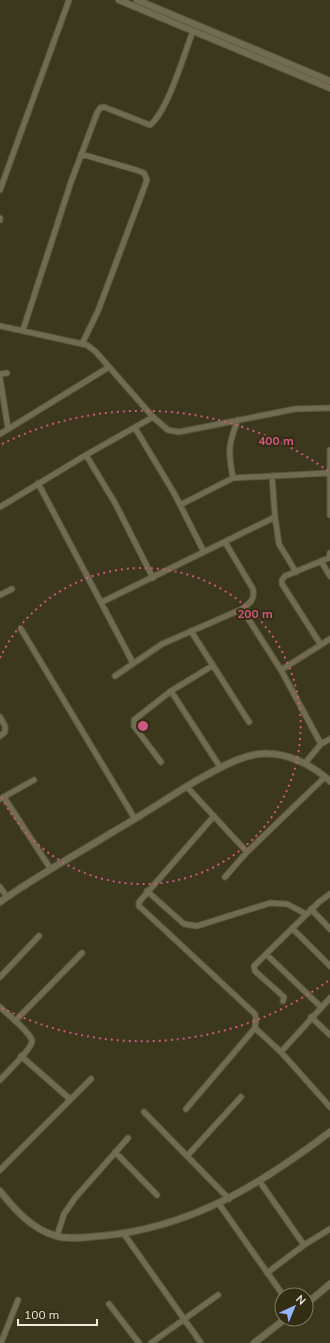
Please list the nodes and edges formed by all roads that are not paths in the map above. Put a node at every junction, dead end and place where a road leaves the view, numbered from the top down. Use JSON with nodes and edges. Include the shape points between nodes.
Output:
{"nodes":[{"id":1,"x":69,"y":0,"type":"edge"},
{"id":2,"x":119,"y":0,"type":"edge"},
{"id":3,"x":137,"y":0,"type":"edge"},
{"id":4,"x":192,"y":31,"type":"junction"},
{"id":5,"x":330,"y":81,"type":"edge"},
{"id":6,"x":330,"y":88,"type":"edge"},
{"id":7,"x":81,"y":154,"type":"junction"},
{"id":8,"x":0,"y":190,"type":"edge"},
{"id":9,"x":0,"y":326,"type":"edge"},
{"id":10,"x":23,"y":330,"type":"junction"},
{"id":11,"x":82,"y":344,"type":"junction"},
{"id":12,"x":109,"y":367,"type":"junction"},
{"id":13,"x":7,"y":373,"type":"dead end"},
{"id":14,"x":0,"y":374,"type":"edge"},
{"id":15,"x":0,"y":378,"type":"edge"},
{"id":16,"x":330,"y":408,"type":"edge"},
{"id":17,"x":153,"y":417,"type":"junction"},
{"id":18,"x":238,"y":420,"type":"junction"},
{"id":19,"x":8,"y":428,"type":"junction"},
{"id":20,"x":135,"y":428,"type":"junction"},
{"id":21,"x":0,"y":434,"type":"edge"},
{"id":22,"x":330,"y":450,"type":"edge"},
{"id":23,"x":86,"y":455,"type":"junction"},
{"id":24,"x":329,"y":473,"type":"edge"},
{"id":25,"x":272,"y":476,"type":"junction"},
{"id":26,"x":233,"y":478,"type":"junction"},
{"id":27,"x":38,"y":483,"type":"junction"},
{"id":28,"x":180,"y":505,"type":"junction"},
{"id":29,"x":0,"y":507,"type":"edge"},
{"id":30,"x":330,"y":515,"type":"edge"},
{"id":31,"x":275,"y":517,"type":"junction"},
{"id":32,"x":225,"y":542,"type":"junction"},
{"id":33,"x":204,"y":552,"type":"junction"},
{"id":34,"x":330,"y":553,"type":"edge"},
{"id":35,"x":321,"y":561,"type":"junction"},
{"id":36,"x":296,"y":572,"type":"junction"},
{"id":37,"x":330,"y":576,"type":"edge"},
{"id":38,"x":153,"y":578,"type":"junction"},
{"id":39,"x":12,"y":589,"type":"dead end"},
{"id":40,"x":0,"y":595,"type":"edge"},
{"id":41,"x":102,"y":602,"type":"junction"},
{"id":42,"x":242,"y":609,"type":"junction"},
{"id":43,"x":20,"y":629,"type":"dead end"},
{"id":44,"x":191,"y":631,"type":"junction"},
{"id":45,"x":330,"y":640,"type":"edge"},
{"id":46,"x":321,"y":645,"type":"junction"},
{"id":47,"x":133,"y":663,"type":"junction"},
{"id":48,"x":212,"y":666,"type":"junction"},
{"id":49,"x":281,"y":670,"type":"junction"},
{"id":50,"x":115,"y":676,"type":"dead end"},
{"id":51,"x":171,"y":691,"type":"junction"},
{"id":52,"x":0,"y":717,"type":"edge"},
{"id":53,"x":248,"y":722,"type":"dead end"},
{"id":54,"x":0,"y":736,"type":"edge"},
{"id":55,"x":330,"y":739,"type":"edge"},
{"id":56,"x":321,"y":744,"type":"junction"},
{"id":57,"x":161,"y":762,"type":"dead end"},
{"id":58,"x":305,"y":763,"type":"junction"},
{"id":59,"x":220,"y":767,"type":"junction"},
{"id":60,"x":328,"y":779,"type":"edge"},
{"id":61,"x":34,"y":780,"type":"dead end"},
{"id":62,"x":187,"y":787,"type":"junction"},
{"id":63,"x":2,"y":798,"type":"edge"},
{"id":64,"x":214,"y":816,"type":"junction"},
{"id":65,"x":135,"y":818,"type":"junction"},
{"id":66,"x":247,"y":852,"type":"junction"},
{"id":67,"x":50,"y":868,"type":"junction"},
{"id":68,"x":225,"y":877,"type":"dead end"},
{"id":69,"x":0,"y":887,"type":"edge"},
{"id":70,"x":147,"y":891,"type":"junction"},
{"id":71,"x":330,"y":894,"type":"edge"},
{"id":72,"x":7,"y":897,"type":"junction"},
{"id":73,"x":0,"y":902,"type":"edge"},
{"id":74,"x":312,"y":909,"type":"junction"},
{"id":75,"x":306,"y":914,"type":"junction"},
{"id":76,"x":292,"y":928,"type":"junction"},
{"id":77,"x":330,"y":929,"type":"edge"},
{"id":78,"x":39,"y":936,"type":"dead end"},
{"id":79,"x":82,"y":953,"type":"dead end"},
{"id":80,"x":266,"y":954,"type":"junction"},
{"id":81,"x":330,"y":966,"type":"edge"},
{"id":82,"x":0,"y":977,"type":"edge"},
{"id":83,"x":330,"y":998,"type":"edge"},
{"id":84,"x":283,"y":1001,"type":"dead end"},
{"id":85,"x":0,"y":1007,"type":"edge"},
{"id":86,"x":321,"y":1007,"type":"junction"},
{"id":87,"x":312,"y":1017,"type":"junction"},
{"id":88,"x":15,"y":1021,"type":"junction"},
{"id":89,"x":255,"y":1028,"type":"junction"},
{"id":90,"x":330,"y":1034,"type":"edge"},
{"id":91,"x":281,"y":1052,"type":"junction"},
{"id":92,"x":21,"y":1056,"type":"junction"},
{"id":93,"x":91,"y":1078,"type":"dead end"},
{"id":94,"x":0,"y":1080,"type":"edge"},
{"id":95,"x":241,"y":1097,"type":"dead end"},
{"id":96,"x":70,"y":1099,"type":"junction"},
{"id":97,"x":330,"y":1107,"type":"edge"},
{"id":98,"x":186,"y":1109,"type":"dead end"},
{"id":99,"x":144,"y":1112,"type":"dead end"},
{"id":100,"x":330,"y":1132,"type":"edge"},
{"id":101,"x":128,"y":1138,"type":"dead end"},
{"id":102,"x":115,"y":1152,"type":"junction"},
{"id":103,"x":187,"y":1156,"type":"junction"},
{"id":104,"x":0,"y":1170,"type":"edge"},
{"id":105,"x":260,"y":1182,"type":"junction"},
{"id":106,"x":0,"y":1192,"type":"edge"},
{"id":107,"x":157,"y":1195,"type":"dead end"},
{"id":108,"x":229,"y":1199,"type":"junction"},
{"id":109,"x":219,"y":1204,"type":"junction"},
{"id":110,"x":330,"y":1228,"type":"edge"},
{"id":111,"x":124,"y":1234,"type":"junction"},
{"id":112,"x":57,"y":1236,"type":"junction"},
{"id":113,"x":304,"y":1245,"type":"junction"},
{"id":114,"x":267,"y":1273,"type":"junction"},
{"id":115,"x":330,"y":1284,"type":"edge"},
{"id":116,"x":277,"y":1287,"type":"edge"},
{"id":117,"x":218,"y":1295,"type":"dead end"},
{"id":118,"x":314,"y":1297,"type":"edge"},
{"id":119,"x":18,"y":1300,"type":"dead end"},
{"id":120,"x":109,"y":1304,"type":"dead end"},
{"id":121,"x":183,"y":1320,"type":"junction"},
{"id":122,"x":275,"y":1327,"type":"edge"},
{"id":123,"x":1,"y":1343,"type":"edge"},
{"id":124,"x":139,"y":1343,"type":"edge"},
{"id":125,"x":151,"y":1343,"type":"edge"},
{"id":126,"x":201,"y":1343,"type":"edge"},
{"id":127,"x":254,"y":1343,"type":"edge"}],
"edges":[{"from":1,"to":8,"type":"street"},
{"from":2,"to":4,"type":"street"},
{"from":3,"to":5,"type":"street"},
{"from":4,"to":6,"type":"street"},
{"from":4,"to":7,"type":"street","via":[[173,84],[154,122],[150,125],[104,107],[100,108]]},
{"from":7,"to":10,"type":"street"},
{"from":7,"to":11,"type":"street","via":[[144,173],[147,180],[98,311]]},
{"from":9,"to":10,"type":"street"},
{"from":10,"to":11,"type":"street"},
{"from":11,"to":12,"type":"street","via":[[96,352]]},
{"from":12,"to":17,"type":"street"},
{"from":12,"to":19,"type":"street"},
{"from":13,"to":14,"type":"street"},
{"from":15,"to":19,"type":"street"},
{"from":16,"to":18,"type":"street","via":[[295,409]]},
{"from":17,"to":18,"type":"street","via":[[168,430],[179,432]]},
{"from":17,"to":20,"type":"street"},
{"from":18,"to":26,"type":"street","via":[[229,442]]},
{"from":19,"to":21,"type":"street"},
{"from":20,"to":23,"type":"street"},
{"from":20,"to":28,"type":"street"},
{"from":22,"to":24,"type":"street"},
{"from":23,"to":27,"type":"street"},
{"from":23,"to":38,"type":"street","via":[[115,503]]},
{"from":24,"to":25,"type":"street"},
{"from":24,"to":30,"type":"street"},
{"from":25,"to":26,"type":"street"},
{"from":25,"to":31,"type":"street"},
{"from":26,"to":28,"type":"street"},
{"from":27,"to":29,"type":"street"},
{"from":27,"to":41,"type":"street"},
{"from":28,"to":33,"type":"street"},
{"from":31,"to":32,"type":"street"},
{"from":31,"to":36,"type":"street","via":[[279,544]]},
{"from":32,"to":33,"type":"street"},
{"from":32,"to":42,"type":"street","via":[[253,589],[252,602]]},
{"from":33,"to":38,"type":"street"},
{"from":34,"to":35,"type":"street","via":[[329,558]]},
{"from":35,"to":36,"type":"street"},
{"from":35,"to":37,"type":"street"},
{"from":36,"to":46,"type":"street","via":[[285,576],[282,584]]},
{"from":38,"to":41,"type":"street"},
{"from":39,"to":40,"type":"street"},
{"from":41,"to":47,"type":"street"},
{"from":42,"to":44,"type":"street"},
{"from":42,"to":49,"type":"street"},
{"from":43,"to":65,"type":"street"},
{"from":44,"to":47,"type":"street","via":[[162,644]]},
{"from":44,"to":48,"type":"street"},
{"from":45,"to":46,"type":"street"},
{"from":46,"to":49,"type":"street"},
{"from":47,"to":50,"type":"street"},
{"from":48,"to":51,"type":"street"},
{"from":48,"to":53,"type":"street"},
{"from":49,"to":56,"type":"street"},
{"from":51,"to":57,"type":"street","via":[[134,720],[134,726]]},
{"from":51,"to":59,"type":"street"},
{"from":52,"to":54,"type":"street","via":[[5,726],[5,732]]},
{"from":55,"to":56,"type":"street"},
{"from":56,"to":58,"type":"street"},
{"from":58,"to":59,"type":"street","via":[[284,756],[260,754],[244,757]]},
{"from":58,"to":60,"type":"street"},
{"from":59,"to":62,"type":"street"},
{"from":60,"to":66,"type":"street"},
{"from":61,"to":63,"type":"street"},
{"from":62,"to":64,"type":"street"},
{"from":62,"to":65,"type":"street"},
{"from":63,"to":67,"type":"street"},
{"from":64,"to":66,"type":"street"},
{"from":64,"to":70,"type":"street"},
{"from":65,"to":67,"type":"street"},
{"from":66,"to":68,"type":"street"},
{"from":67,"to":72,"type":"street"},
{"from":69,"to":72,"type":"street"},
{"from":70,"to":75,"type":"street","via":[[184,924],[191,926],[270,903],[287,904]]},
{"from":70,"to":89,"type":"street","via":[[139,906],[255,1014]]},
{"from":71,"to":74,"type":"street"},
{"from":72,"to":73,"type":"street"},
{"from":74,"to":75,"type":"street"},
{"from":74,"to":77,"type":"street"},
{"from":75,"to":76,"type":"street"},
{"from":76,"to":80,"type":"street"},
{"from":76,"to":81,"type":"street"},
{"from":78,"to":82,"type":"street"},
{"from":79,"to":88,"type":"street"},
{"from":80,"to":84,"type":"street","via":[[254,969],[280,992],[284,997]]},
{"from":80,"to":86,"type":"street"},
{"from":83,"to":86,"type":"street"},
{"from":85,"to":88,"type":"street"},
{"from":86,"to":87,"type":"street"},
{"from":87,"to":90,"type":"street"},
{"from":87,"to":91,"type":"street"},
{"from":88,"to":92,"type":"street","via":[[32,1039],[28,1049]]},
{"from":89,"to":91,"type":"street"},
{"from":89,"to":98,"type":"street"},
{"from":91,"to":97,"type":"street"},
{"from":92,"to":94,"type":"street"},
{"from":92,"to":96,"type":"street"},
{"from":93,"to":96,"type":"street"},
{"from":95,"to":103,"type":"street"},
{"from":96,"to":104,"type":"street"},
{"from":99,"to":103,"type":"street"},
{"from":100,"to":105,"type":"street"},
{"from":101,"to":102,"type":"street"},
{"from":102,"to":107,"type":"street"},
{"from":102,"to":112,"type":"street","via":[[67,1208]]},
{"from":103,"to":108,"type":"street"},
{"from":105,"to":108,"type":"street"},
{"from":105,"to":113,"type":"street"},
{"from":106,"to":112,"type":"street","via":[[14,1210]]},
{"from":108,"to":109,"type":"street"},
{"from":109,"to":111,"type":"street","via":[[164,1225]]},
{"from":109,"to":114,"type":"street"},
{"from":110,"to":113,"type":"street"},
{"from":111,"to":112,"type":"street","via":[[79,1238]]},
{"from":111,"to":121,"type":"street"},
{"from":113,"to":114,"type":"street"},
{"from":114,"to":116,"type":"street"},
{"from":115,"to":118,"type":"street"},
{"from":117,"to":121,"type":"street"},
{"from":119,"to":123,"type":"street"},
{"from":120,"to":124,"type":"street"},
{"from":121,"to":125,"type":"street"},
{"from":121,"to":126,"type":"street"},
{"from":122,"to":127,"type":"street"}]}
